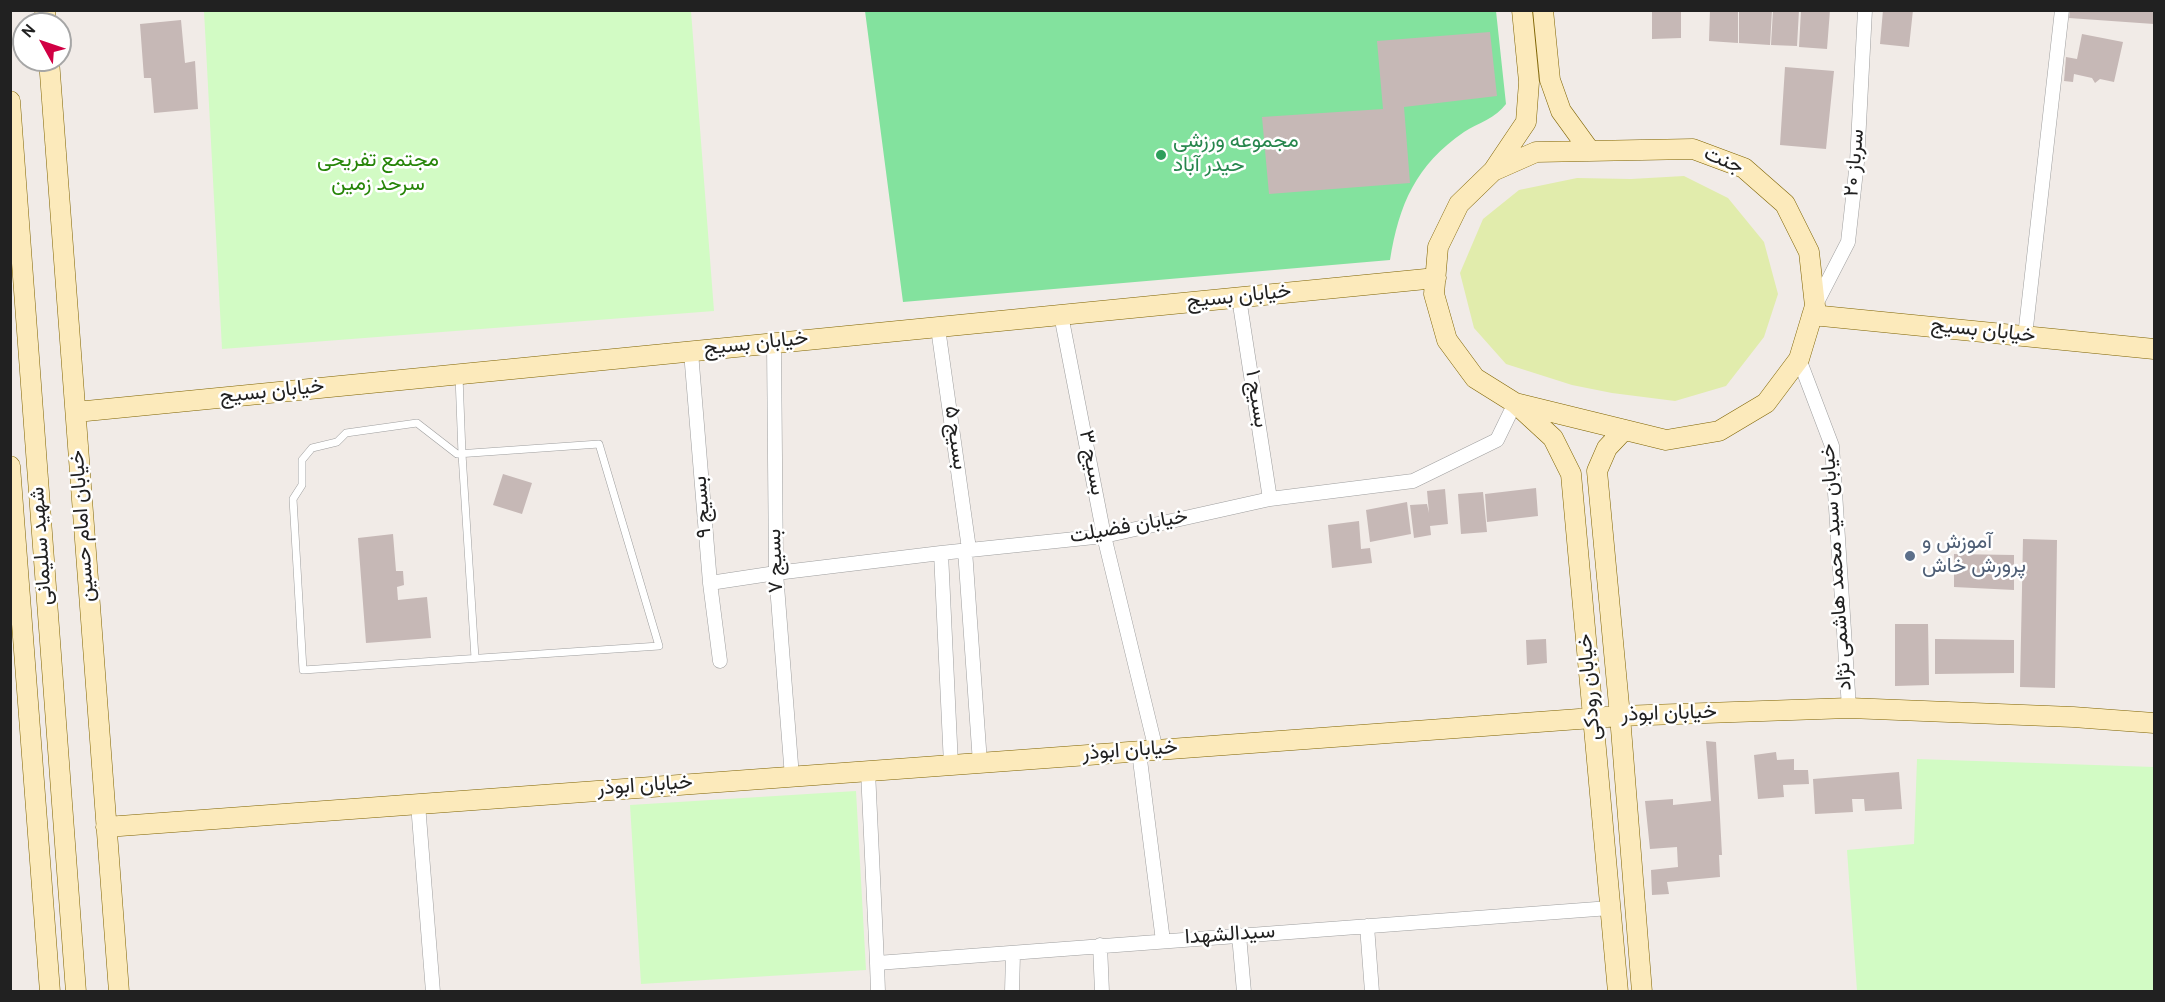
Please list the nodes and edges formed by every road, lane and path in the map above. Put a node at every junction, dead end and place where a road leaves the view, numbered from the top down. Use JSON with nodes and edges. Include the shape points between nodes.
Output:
{"nodes":[{"id":1,"x":1522,"y":10,"type":"edge"},
{"id":2,"x":1543,"y":10,"type":"edge"},
{"id":3,"x":1866,"y":10,"type":"edge"},
{"id":4,"x":2062,"y":10,"type":"edge"},
{"id":5,"x":49,"y":72,"type":"edge"},
{"id":6,"x":10,"y":101,"type":"edge"},
{"id":7,"x":1590,"y":151,"type":"junction"},
{"id":8,"x":1492,"y":171,"type":"junction"},
{"id":9,"x":1436,"y":278,"type":"junction"},
{"id":10,"x":1239,"y":298,"type":"junction"},
{"id":11,"x":1813,"y":311,"type":"junction"},
{"id":12,"x":1061,"y":315,"type":"junction"},
{"id":13,"x":938,"y":328,"type":"junction"},
{"id":14,"x":2025,"y":336,"type":"junction"},
{"id":15,"x":774,"y":344,"type":"junction"},
{"id":16,"x":2154,"y":349,"type":"edge"},
{"id":17,"x":691,"y":352,"type":"junction"},
{"id":18,"x":1799,"y":359,"type":"junction"},
{"id":19,"x":459,"y":375,"type":"junction"},
{"id":20,"x":1515,"y":403,"type":"junction"},
{"id":21,"x":76,"y":412,"type":"junction"},
{"id":22,"x":1624,"y":430,"type":"junction"},
{"id":23,"x":462,"y":454,"type":"junction"},
{"id":24,"x":10,"y":466,"type":"edge"},
{"id":25,"x":1270,"y":499,"type":"junction"},
{"id":26,"x":1104,"y":536,"type":"junction"},
{"id":27,"x":967,"y":550,"type":"junction"},
{"id":28,"x":941,"y":553,"type":"junction"},
{"id":29,"x":776,"y":573,"type":"junction"},
{"id":30,"x":710,"y":584,"type":"junction"},
{"id":31,"x":475,"y":658,"type":"junction"},
{"id":32,"x":720,"y":661,"type":"dead end"},
{"id":33,"x":1849,"y":708,"type":"junction"},
{"id":34,"x":1620,"y":716,"type":"junction"},
{"id":35,"x":1594,"y":718,"type":"junction"},
{"id":36,"x":2154,"y":723,"type":"edge"},
{"id":37,"x":1147,"y":751,"type":"junction"},
{"id":38,"x":980,"y":763,"type":"junction"},
{"id":39,"x":951,"y":765,"type":"junction"},
{"id":40,"x":868,"y":771,"type":"junction"},
{"id":41,"x":792,"y":777,"type":"junction"},
{"id":42,"x":418,"y":804,"type":"junction"},
{"id":43,"x":106,"y":827,"type":"junction"},
{"id":44,"x":1610,"y":908,"type":"junction"},
{"id":45,"x":1367,"y":926,"type":"junction"},
{"id":46,"x":1239,"y":935,"type":"junction"},
{"id":47,"x":1163,"y":941,"type":"junction"},
{"id":48,"x":1100,"y":945,"type":"junction"},
{"id":49,"x":1013,"y":954,"type":"junction"},
{"id":50,"x":877,"y":963,"type":"junction"},
{"id":51,"x":50,"y":992,"type":"edge"},
{"id":52,"x":76,"y":992,"type":"edge"},
{"id":53,"x":118,"y":992,"type":"edge"},
{"id":54,"x":434,"y":992,"type":"edge"},
{"id":55,"x":878,"y":992,"type":"edge"},
{"id":56,"x":1012,"y":992,"type":"edge"},
{"id":57,"x":1102,"y":992,"type":"edge"},
{"id":58,"x":1244,"y":992,"type":"edge"},
{"id":59,"x":1372,"y":992,"type":"edge"},
{"id":60,"x":1618,"y":992,"type":"edge"},
{"id":61,"x":1642,"y":992,"type":"edge"}],
"edges":[{"from":1,"to":8,"type":"street","via":[[1529,82],[1526,122]]},
{"from":2,"to":7,"type":"street","via":[[1550,80],[1561,111]]},
{"from":3,"to":11,"type":"street","name":"سرباز ۲۰","via":[[1848,242]]},
{"from":4,"to":14,"type":"street"},
{"from":5,"to":21,"type":"street","name":"خیابان امام حسین"},
{"from":6,"to":52,"type":"street","name":"شهید سلیمانی"},
{"from":7,"to":8,"type":"street","name":"جنت","via":[[1536,152]]},
{"from":7,"to":11,"type":"street","name":"جنت","via":[[1692,149],[1744,168],[1785,204],[1809,252]]},
{"from":8,"to":9,"type":"street","name":"جنت","via":[[1459,204],[1438,247]]},
{"from":9,"to":10,"type":"street","name":"خیابان بسیج"},
{"from":9,"to":20,"type":"street","name":"جنت","via":[[1434,294],[1447,340],[1475,378]]},
{"from":10,"to":12,"type":"street","name":"خیابان بسیج"},
{"from":10,"to":25,"type":"street","name":"بسیج ۱"},
{"from":11,"to":14,"type":"street","name":"خیابان بسیج"},
{"from":11,"to":18,"type":"street","name":"جنت"},
{"from":12,"to":13,"type":"street","name":"خیابان بسیج"},
{"from":12,"to":26,"type":"street","name":"بسیج ۳"},
{"from":13,"to":15,"type":"street","name":"خیابان بسیج"},
{"from":13,"to":27,"type":"street","name":"بسیج ۵"},
{"from":14,"to":16,"type":"street","name":"خیابان بسیج"},
{"from":15,"to":17,"type":"street","name":"خیابان بسیج"},
{"from":15,"to":29,"type":"street","name":"بسیج ۷"},
{"from":17,"to":19,"type":"street","name":"خیابان بسیج"},
{"from":17,"to":30,"type":"street","name":"بسیج ۹"},
{"from":18,"to":22,"type":"street","name":"جنت","via":[[1766,403],[1719,431],[1666,440]]},
{"from":18,"to":33,"type":"street","name":"خیابان سید محمد هاشمی نژاد","via":[[1832,446]]},
{"from":19,"to":21,"type":"street","name":"خیابان بسیج"},
{"from":19,"to":23,"type":"lane"},
{"from":20,"to":22,"type":"street","name":"جنت"},
{"from":20,"to":25,"type":"street","name":"خیابان فضیلت","via":[[1497,440],[1413,481]]},
{"from":20,"to":35,"type":"street","name":"خیابان رودکی","via":[[1553,438],[1571,474]]},
{"from":21,"to":43,"type":"street","name":"خیابان امام حسین"},
{"from":22,"to":34,"type":"street","name":"خیابان رودکی","via":[[1607,448],[1597,471]]},
{"from":23,"to":31,"type":"lane"},
{"from":23,"to":31,"type":"lane","via":[[599,444],[659,646]]},
{"from":23,"to":31,"type":"lane","via":[[417,423],[346,433],[337,442],[312,448],[302,460],[302,485],[293,499],[303,670]]},
{"from":24,"to":51,"type":"street","name":"شهید سلیمانی"},
{"from":25,"to":26,"type":"street","name":"خیابان فضیلت"},
{"from":26,"to":27,"type":"street","name":"خیابان فضیلت"},
{"from":26,"to":37,"type":"street","name":"بسیج ۳"},
{"from":27,"to":28,"type":"street","name":"خیابان فضیلت"},
{"from":27,"to":38,"type":"street","name":"بسیج ۵"},
{"from":28,"to":29,"type":"street","name":"خیابان فضیلت"},
{"from":28,"to":39,"type":"street"},
{"from":29,"to":30,"type":"street","name":"خیابان فضیلت"},
{"from":29,"to":41,"type":"street","name":"بسیج ۷"},
{"from":30,"to":32,"type":"street","name":"بسیج ۹"},
{"from":33,"to":34,"type":"street","name":"خیابان ابوذر"},
{"from":33,"to":36,"type":"street","name":"خیابان ابوذر"},
{"from":34,"to":35,"type":"street","name":"خیابان ابوذر"},
{"from":34,"to":61,"type":"street","name":"خیابان رودکی"},
{"from":35,"to":37,"type":"street","name":"خیابان ابوذر"},
{"from":35,"to":44,"type":"street","name":"خیابان رودکی"},
{"from":37,"to":38,"type":"street","name":"خیابان ابوذر"},
{"from":37,"to":47,"type":"street","name":"بسیج ۳"},
{"from":38,"to":39,"type":"street","name":"خیابان ابوذر"},
{"from":39,"to":40,"type":"street","name":"خیابان ابوذر"},
{"from":40,"to":41,"type":"street","name":"خیابان ابوذر"},
{"from":40,"to":50,"type":"street"},
{"from":41,"to":42,"type":"street","name":"خیابان ابوذر"},
{"from":42,"to":43,"type":"street","name":"خیابان ابوذر"},
{"from":42,"to":54,"type":"street"},
{"from":43,"to":53,"type":"street","name":"خیابان امام حسین"},
{"from":44,"to":45,"type":"street","name":"سیدالشهدا"},
{"from":44,"to":60,"type":"street","name":"خیابان رودکی"},
{"from":45,"to":46,"type":"street","name":"سیدالشهدا"},
{"from":45,"to":59,"type":"street"},
{"from":46,"to":47,"type":"street","name":"سیدالشهدا"},
{"from":46,"to":58,"type":"street"},
{"from":47,"to":48,"type":"street","name":"سیدالشهدا"},
{"from":48,"to":49,"type":"street","name":"سیدالشهدا"},
{"from":48,"to":57,"type":"street"},
{"from":49,"to":50,"type":"street","name":"سیدالشهدا"},
{"from":49,"to":56,"type":"street"},
{"from":50,"to":55,"type":"street"}]}
